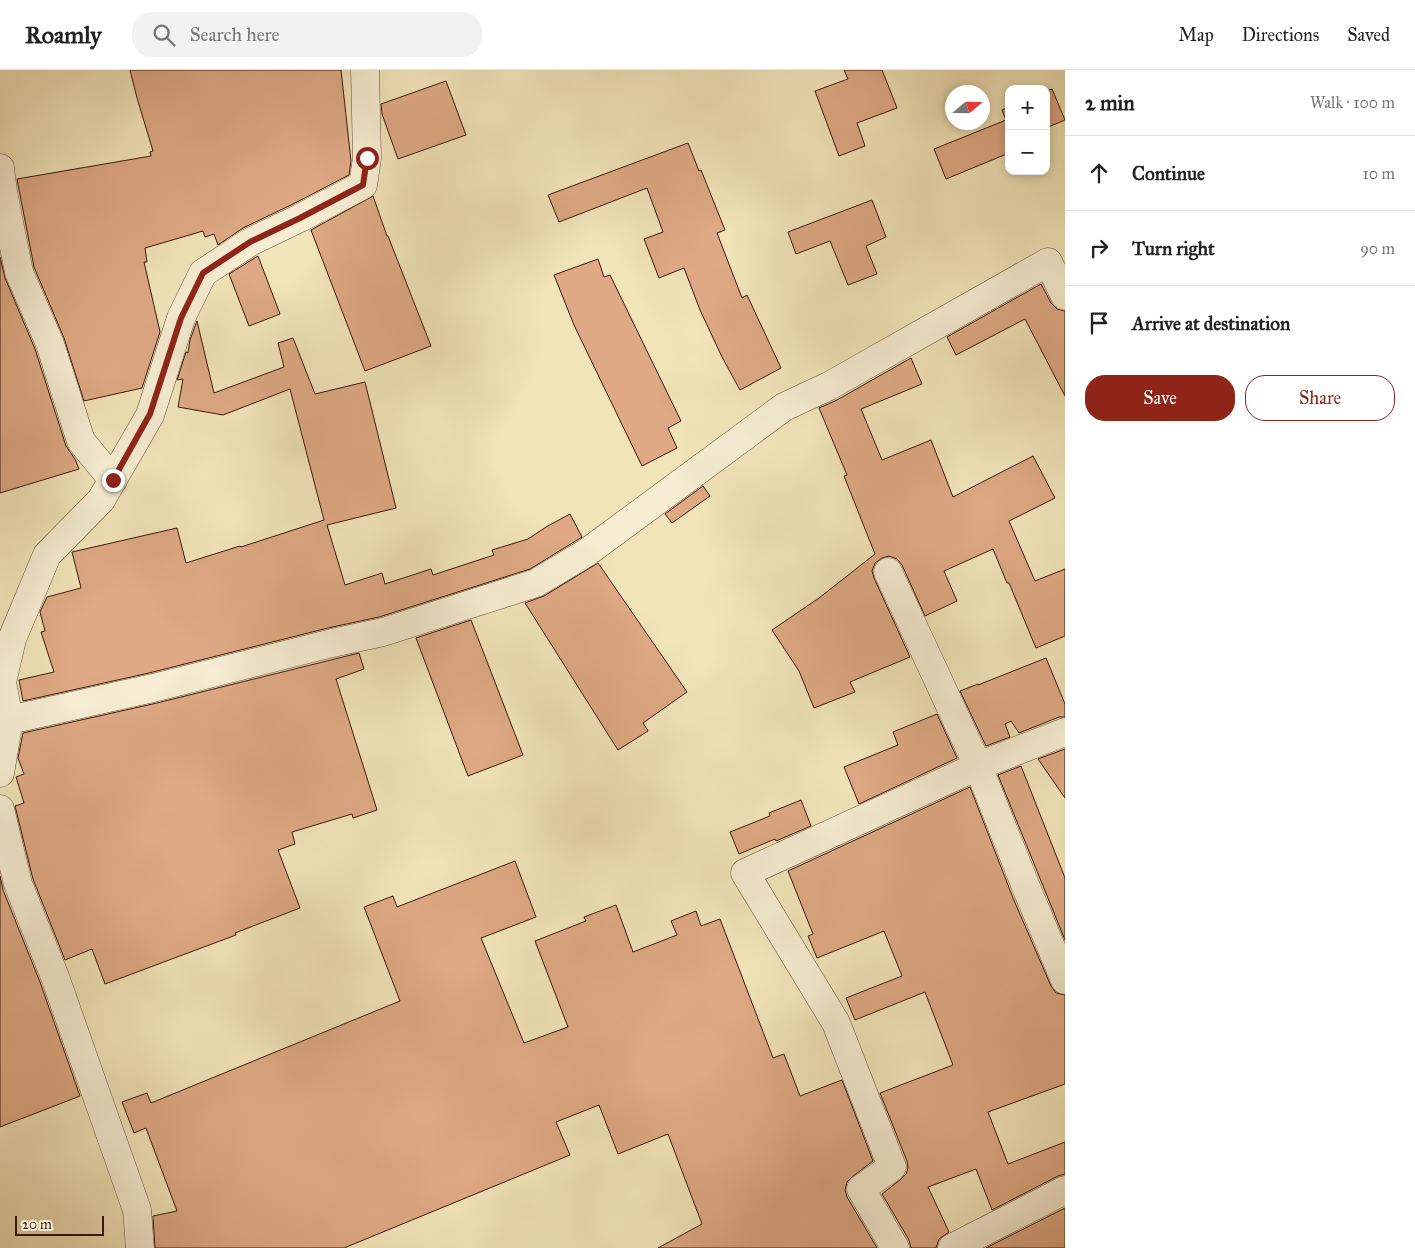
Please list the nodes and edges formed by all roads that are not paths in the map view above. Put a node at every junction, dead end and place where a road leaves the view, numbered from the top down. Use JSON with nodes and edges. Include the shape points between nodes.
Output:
{"nodes":[{"id":1,"x":365,"y":70,"type":"edge"},
{"id":2,"x":0,"y":168,"type":"edge"},
{"id":3,"x":1065,"y":296,"type":"edge"},
{"id":4,"x":113,"y":480,"type":"junction"},
{"id":5,"x":888,"y":572,"type":"dead end"},
{"id":6,"x":10,"y":720,"type":"junction"},
{"id":7,"x":1065,"y":732,"type":"edge"},
{"id":8,"x":978,"y":766,"type":"junction"},
{"id":9,"x":0,"y":772,"type":"edge"},
{"id":10,"x":0,"y":808,"type":"edge"},
{"id":11,"x":1065,"y":980,"type":"edge"},
{"id":12,"x":1065,"y":1190,"type":"edge"},
{"id":13,"x":140,"y":1248,"type":"edge"},
{"id":14,"x":894,"y":1248,"type":"edge"},
{"id":15,"x":952,"y":1248,"type":"edge"}],
"edges":[{"from":1,"to":4,"type":"street","via":[[367,158],[363,185],[250,242],[203,273],[181,318],[150,414]]},
{"from":2,"to":4,"type":"street","via":[[19,272],[50,344],[81,441]]},
{"from":3,"to":6,"type":"street","via":[[1048,262],[829,386],[784,407],[586,553],[536,582],[383,632]]},
{"from":4,"to":6,"type":"street","via":[[101,500],[47,555],[12,640],[2,682]]},
{"from":5,"to":8,"type":"street"},
{"from":6,"to":9,"type":"street"},
{"from":7,"to":8,"type":"street"},
{"from":8,"to":11,"type":"street"},
{"from":8,"to":14,"type":"street","via":[[746,873],[836,1024],[892,1167],[860,1189]]},
{"from":10,"to":13,"type":"street","via":[[18,884],[55,976],[137,1210]]},
{"from":12,"to":15,"type":"street"}]}
